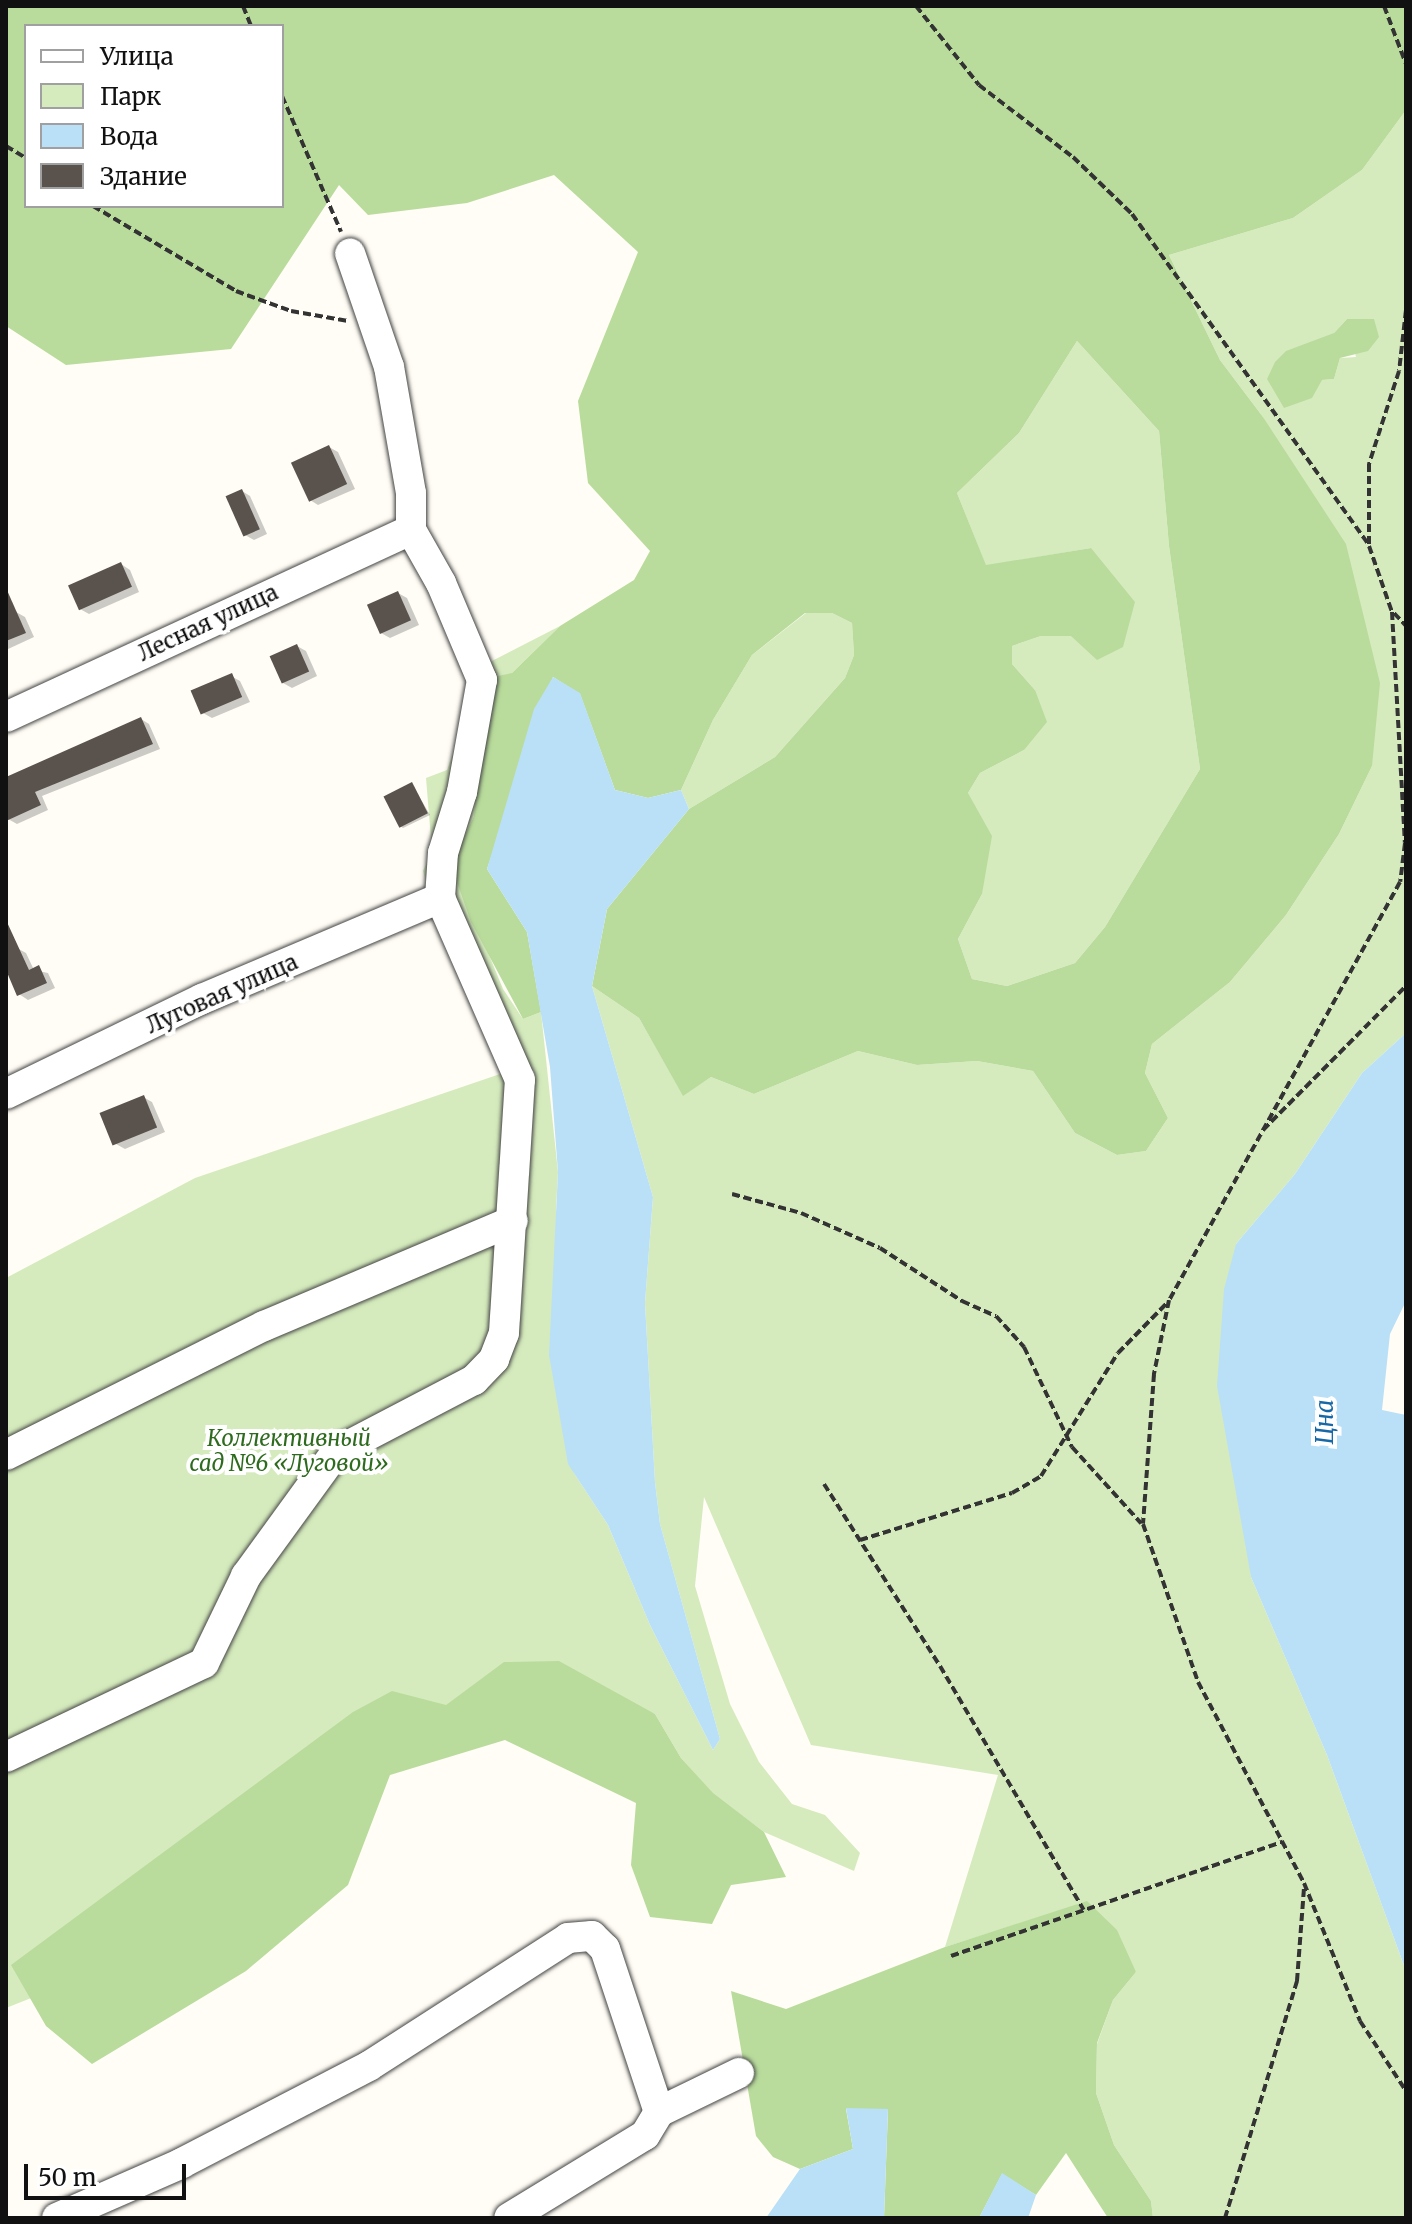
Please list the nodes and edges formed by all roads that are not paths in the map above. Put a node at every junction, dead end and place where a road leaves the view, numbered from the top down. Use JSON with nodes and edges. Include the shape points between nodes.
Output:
{"nodes":[{"id":1,"x":350,"y":253,"type":"road end"},
{"id":2,"x":411,"y":530,"type":"junction"},
{"id":3,"x":6,"y":717,"type":"edge"},
{"id":4,"x":440,"y":898,"type":"junction"},
{"id":5,"x":6,"y":1094,"type":"edge"},
{"id":6,"x":513,"y":1221,"type":"junction"},
{"id":7,"x":6,"y":1455,"type":"edge"},
{"id":8,"x":6,"y":1757,"type":"edge"},
{"id":9,"x":739,"y":2073,"type":"dead end"},
{"id":10,"x":659,"y":2112,"type":"junction"},
{"id":11,"x":57,"y":2218,"type":"edge"},
{"id":12,"x":509,"y":2218,"type":"edge"}],
"edges":[{"from":1,"to":2,"type":"street","via":[[389,367],[411,493]]},
{"from":2,"to":3,"type":"street","name":"Лесная улица"},
{"from":2,"to":4,"type":"street","via":[[441,583],[482,680],[462,792],[443,853]]},
{"from":4,"to":5,"type":"street","name":"Луговая улица","via":[[202,999]]},
{"from":4,"to":6,"type":"street","via":[[520,1080]]},
{"from":6,"to":7,"type":"street","via":[[264,1326]]},
{"from":6,"to":8,"type":"street","via":[[504,1333],[485,1371],[345,1443],[265,1547],[204,1663]]},
{"from":9,"to":10,"type":"street"},
{"from":10,"to":11,"type":"street","via":[[605,1949],[581,1935],[369,2066],[182,2163]]},
{"from":10,"to":12,"type":"street","via":[[645,2135]]}]}
